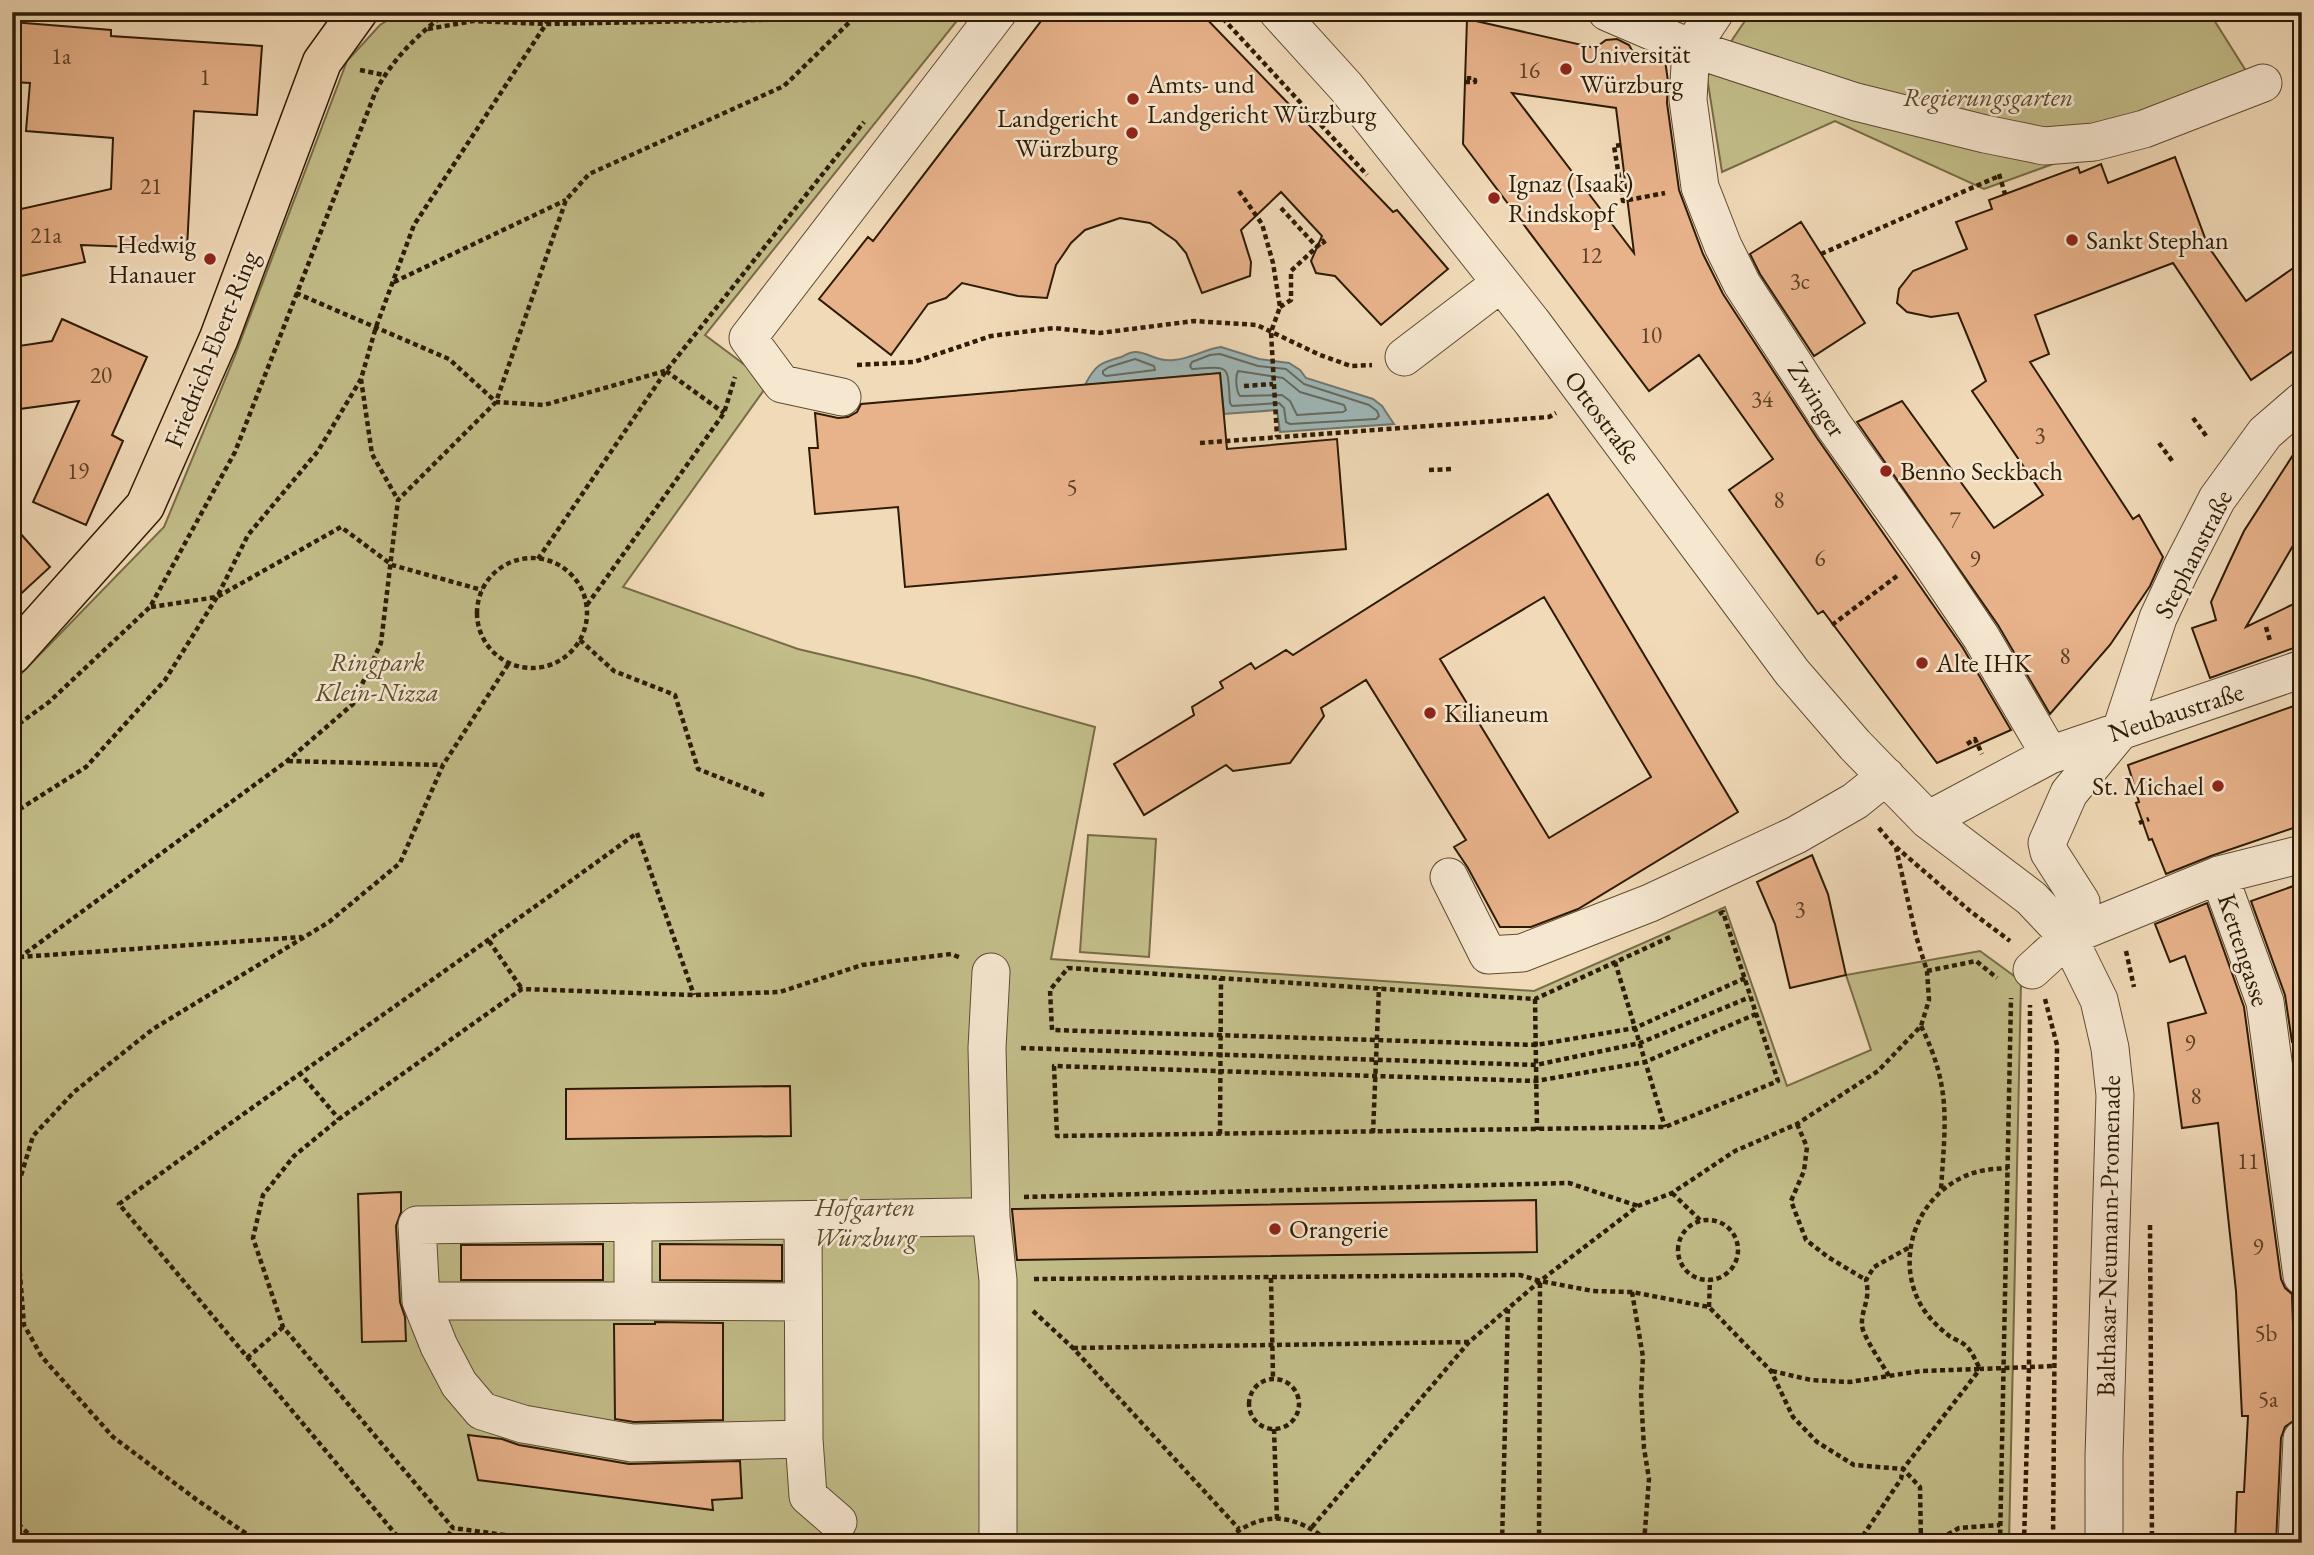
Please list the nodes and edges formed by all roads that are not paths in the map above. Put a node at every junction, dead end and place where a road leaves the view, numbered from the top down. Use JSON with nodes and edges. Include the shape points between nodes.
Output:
{"nodes":[{"id":1,"x":358,"y":12,"type":"edge"},
{"id":2,"x":998,"y":12,"type":"edge"},
{"id":3,"x":1607,"y":12,"type":"edge"},
{"id":4,"x":1715,"y":12,"type":"edge"},
{"id":5,"x":1289,"y":16,"type":"edge"},
{"id":6,"x":1691,"y":48,"type":"junction"},
{"id":7,"x":2263,"y":83,"type":"dead end"},
{"id":8,"x":1502,"y":283,"type":"junction"},
{"id":9,"x":1404,"y":357,"type":"road end"},
{"id":10,"x":846,"y":381,"type":"road end"},
{"id":11,"x":2302,"y":401,"type":"edge"},
{"id":12,"x":12,"y":654,"type":"edge"},
{"id":13,"x":2302,"y":670,"type":"edge"},
{"id":14,"x":2121,"y":730,"type":"junction"},
{"id":15,"x":2050,"y":755,"type":"junction"},
{"id":16,"x":1886,"y":776,"type":"junction"},
{"id":17,"x":1928,"y":820,"type":"junction"},
{"id":18,"x":2049,"y":852,"type":"junction"},
{"id":19,"x":2302,"y":854,"type":"edge"},
{"id":20,"x":1986,"y":863,"type":"junction"},
{"id":21,"x":2219,"y":875,"type":"junction"},
{"id":22,"x":1450,"y":877,"type":"dead end"},
{"id":23,"x":2068,"y":937,"type":"junction"},
{"id":24,"x":991,"y":972,"type":"road end"},
{"id":25,"x":2015,"y":980,"type":"road end"},
{"id":26,"x":992,"y":1213,"type":"junction"},
{"id":27,"x":803,"y":1220,"type":"junction"},
{"id":28,"x":633,"y":1222,"type":"junction"},
{"id":29,"x":2302,"y":1276,"type":"edge"},
{"id":30,"x":421,"y":1301,"type":"junction"},
{"id":31,"x":633,"y":1301,"type":"junction"},
{"id":32,"x":803,"y":1303,"type":"junction"},
{"id":33,"x":804,"y":1439,"type":"junction"},
{"id":34,"x":2302,"y":1439,"type":"edge"},
{"id":35,"x":838,"y":1522,"type":"dead end"},
{"id":36,"x":998,"y":1543,"type":"edge"},
{"id":37,"x":2104,"y":1543,"type":"edge"},
{"id":38,"x":2297,"y":1543,"type":"edge"}],
"edges":[{"from":1,"to":12,"type":"main road","name":"Friedrich-Ebert-Ring","via":[[322,62],[219,338],[145,506]]},
{"from":2,"to":10,"type":"street","via":[[748,338],[782,384]]},
{"from":3,"to":6,"type":"street"},
{"from":4,"to":6,"type":"street"},
{"from":5,"to":8,"type":"street","name":"Ottostraße"},
{"from":6,"to":7,"type":"street","via":[[1856,102],[2044,146],[2094,142],[2144,129]]},
{"from":6,"to":15,"type":"street","name":"Zwinger","via":[[1688,100],[1700,187],[1742,284],[1981,637]]},
{"from":8,"to":9,"type":"street"},
{"from":8,"to":16,"type":"street","name":"Ottostraße","via":[[1792,672]]},
{"from":11,"to":14,"type":"street","name":"Stephanstraße","via":[[2265,433],[2217,499],[2158,618]]},
{"from":13,"to":14,"type":"street","name":"Neubaustraße"},
{"from":14,"to":15,"type":"street","name":"Neubaustraße"},
{"from":14,"to":18,"type":"street","via":[[2068,793],[2047,843]]},
{"from":15,"to":17,"type":"street","name":"Neubaustraße"},
{"from":16,"to":17,"type":"street","name":"Ottostraße"},
{"from":16,"to":22,"type":"street","via":[[1855,801],[1796,835],[1650,903],[1522,953],[1488,956]]},
{"from":17,"to":20,"type":"street","name":"Ottostraße"},
{"from":18,"to":20,"type":"street","via":[[2015,869]]},
{"from":18,"to":23,"type":"street","via":[[2081,902]]},
{"from":19,"to":21,"type":"street"},
{"from":20,"to":23,"type":"street","name":"Balthasar-Neumann-Promenade","via":[[2031,898]]},
{"from":21,"to":23,"type":"street"},
{"from":21,"to":29,"type":"street","name":"Kettengasse","via":[[2264,1002]]},
{"from":23,"to":25,"type":"street"},
{"from":23,"to":37,"type":"street","name":"Balthasar-Neumann-Promenade","via":[[2098,1000],[2115,1095]]},
{"from":24,"to":26,"type":"street","via":[[987,1048]]},
{"from":26,"to":27,"type":"street"},
{"from":26,"to":36,"type":"street","via":[[998,1280]]},
{"from":27,"to":28,"type":"street"},
{"from":27,"to":32,"type":"street"},
{"from":28,"to":30,"type":"street","via":[[417,1226]]},
{"from":28,"to":31,"type":"street"},
{"from":30,"to":31,"type":"street"},
{"from":30,"to":33,"type":"street","via":[[459,1384],[482,1411],[523,1424],[632,1443]]},
{"from":31,"to":32,"type":"street"},
{"from":32,"to":33,"type":"street"},
{"from":33,"to":35,"type":"street","via":[[808,1496]]},
{"from":34,"to":38,"type":"street"}]}
